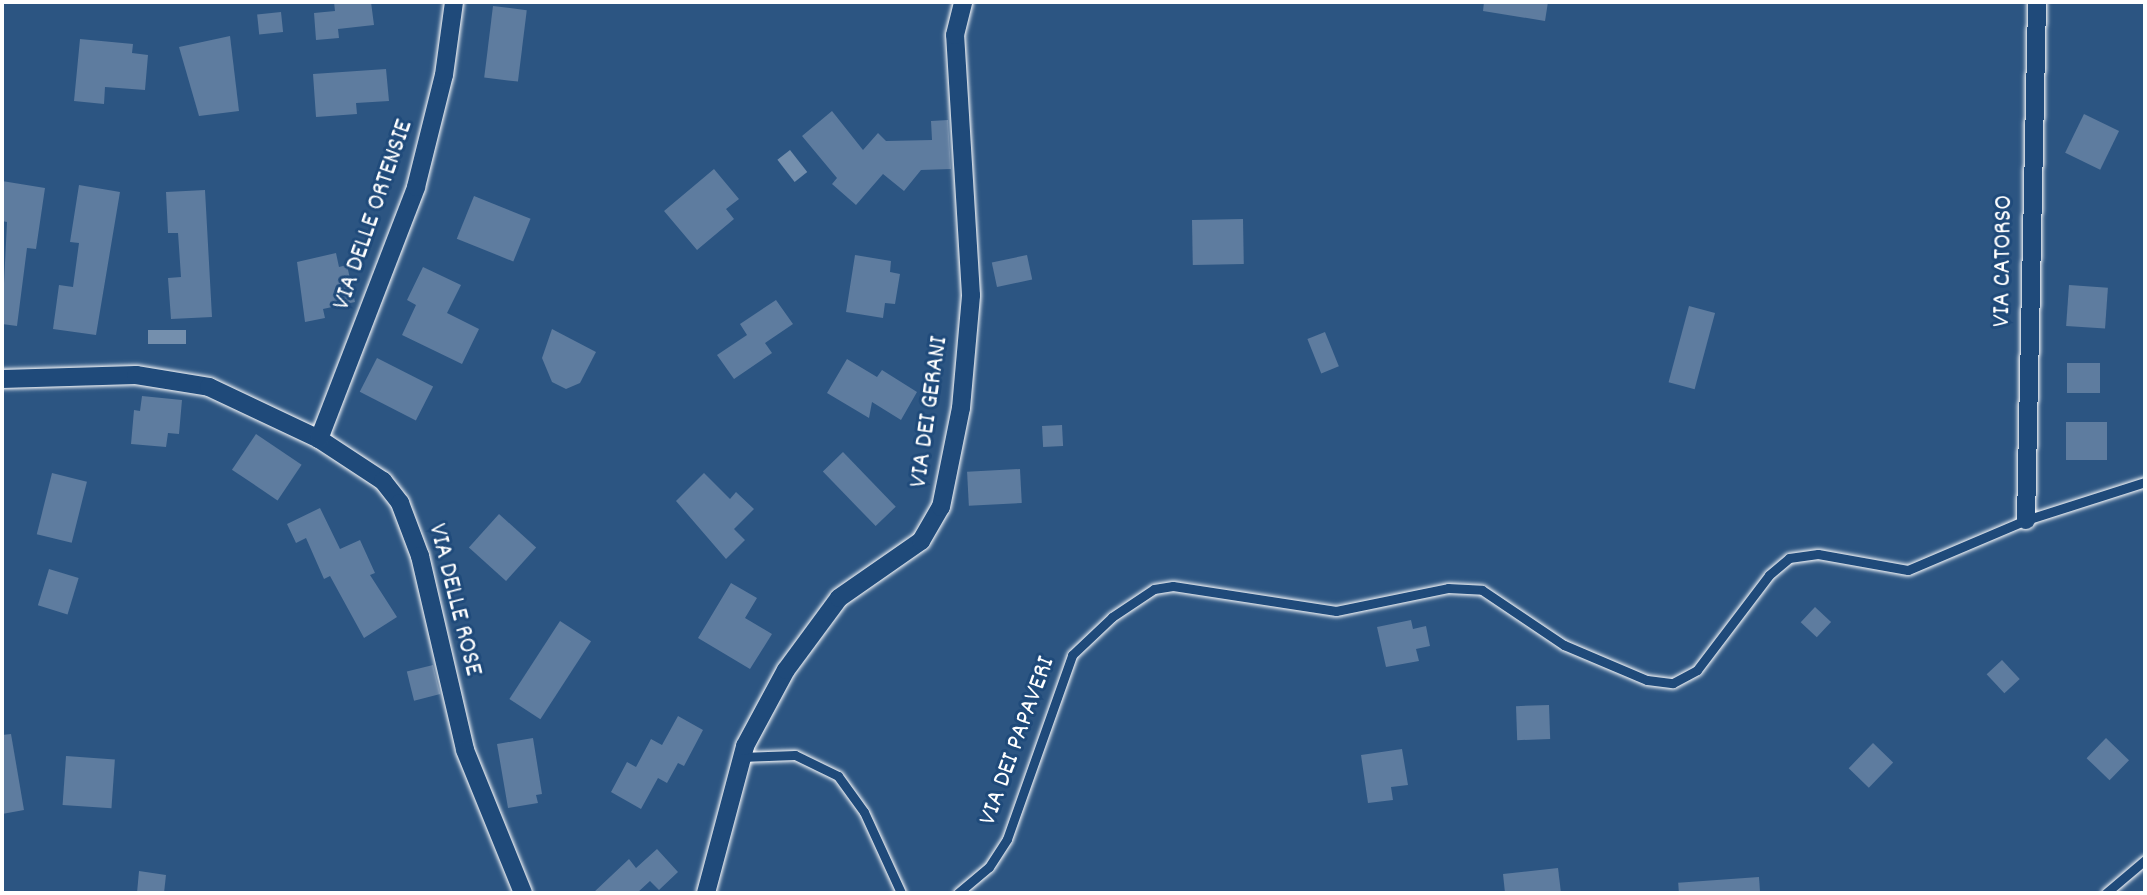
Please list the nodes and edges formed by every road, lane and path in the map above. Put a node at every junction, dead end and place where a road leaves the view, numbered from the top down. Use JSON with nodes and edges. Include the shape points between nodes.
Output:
{"nodes":[{"id":1,"x":454,"y":2,"type":"edge"},
{"id":2,"x":963,"y":2,"type":"edge"},
{"id":3,"x":2037,"y":2,"type":"edge"},
{"id":4,"x":2,"y":379,"type":"edge"},
{"id":5,"x":319,"y":439,"type":"junction"},
{"id":6,"x":2145,"y":482,"type":"edge"},
{"id":7,"x":2026,"y":520,"type":"junction"},
{"id":8,"x":741,"y":757,"type":"junction"},
{"id":9,"x":2145,"y":860,"type":"edge"},
{"id":10,"x":523,"y":893,"type":"edge"},
{"id":11,"x":706,"y":893,"type":"edge"},
{"id":12,"x":901,"y":893,"type":"edge"},
{"id":13,"x":958,"y":893,"type":"edge"},
{"id":14,"x":2106,"y":893,"type":"edge"}],
"edges":[{"from":1,"to":5,"type":"street","name":"VIA DELLE ORTENSIE","via":[[444,75],[416,187]]},
{"from":2,"to":8,"type":"street","name":"VIA DEI GERANI","via":[[955,26],[956,62],[971,282],[961,408],[941,507],[921,541],[828,610],[786,670]]},
{"from":3,"to":7,"type":"street","name":"VIA CATORSO"},
{"from":4,"to":5,"type":"street","name":"VIA DELLE ROSE","via":[[105,374],[174,379],[236,397]]},
{"from":5,"to":10,"type":"street","name":"VIA DELLE ROSE","via":[[368,468],[400,503],[426,579],[469,762]]},
{"from":6,"to":7,"type":"lane","name":"VIA DEI PAPAVERI"},
{"from":7,"to":13,"type":"lane","name":"VIA DEI PAPAVERI","via":[[1908,570],[1818,554],[1789,558],[1769,575],[1697,670],[1673,683],[1647,680],[1564,645],[1510,605],[1474,588],[1438,589],[1336,611],[1173,586],[1154,589],[1112,617],[1072,655],[1007,839],[989,867]]},
{"from":8,"to":11,"type":"street","name":"VIA DEI GERANI"},
{"from":8,"to":12,"type":"lane","via":[[795,755],[838,776],[859,802]]},
{"from":9,"to":14,"type":"lane"}]}
